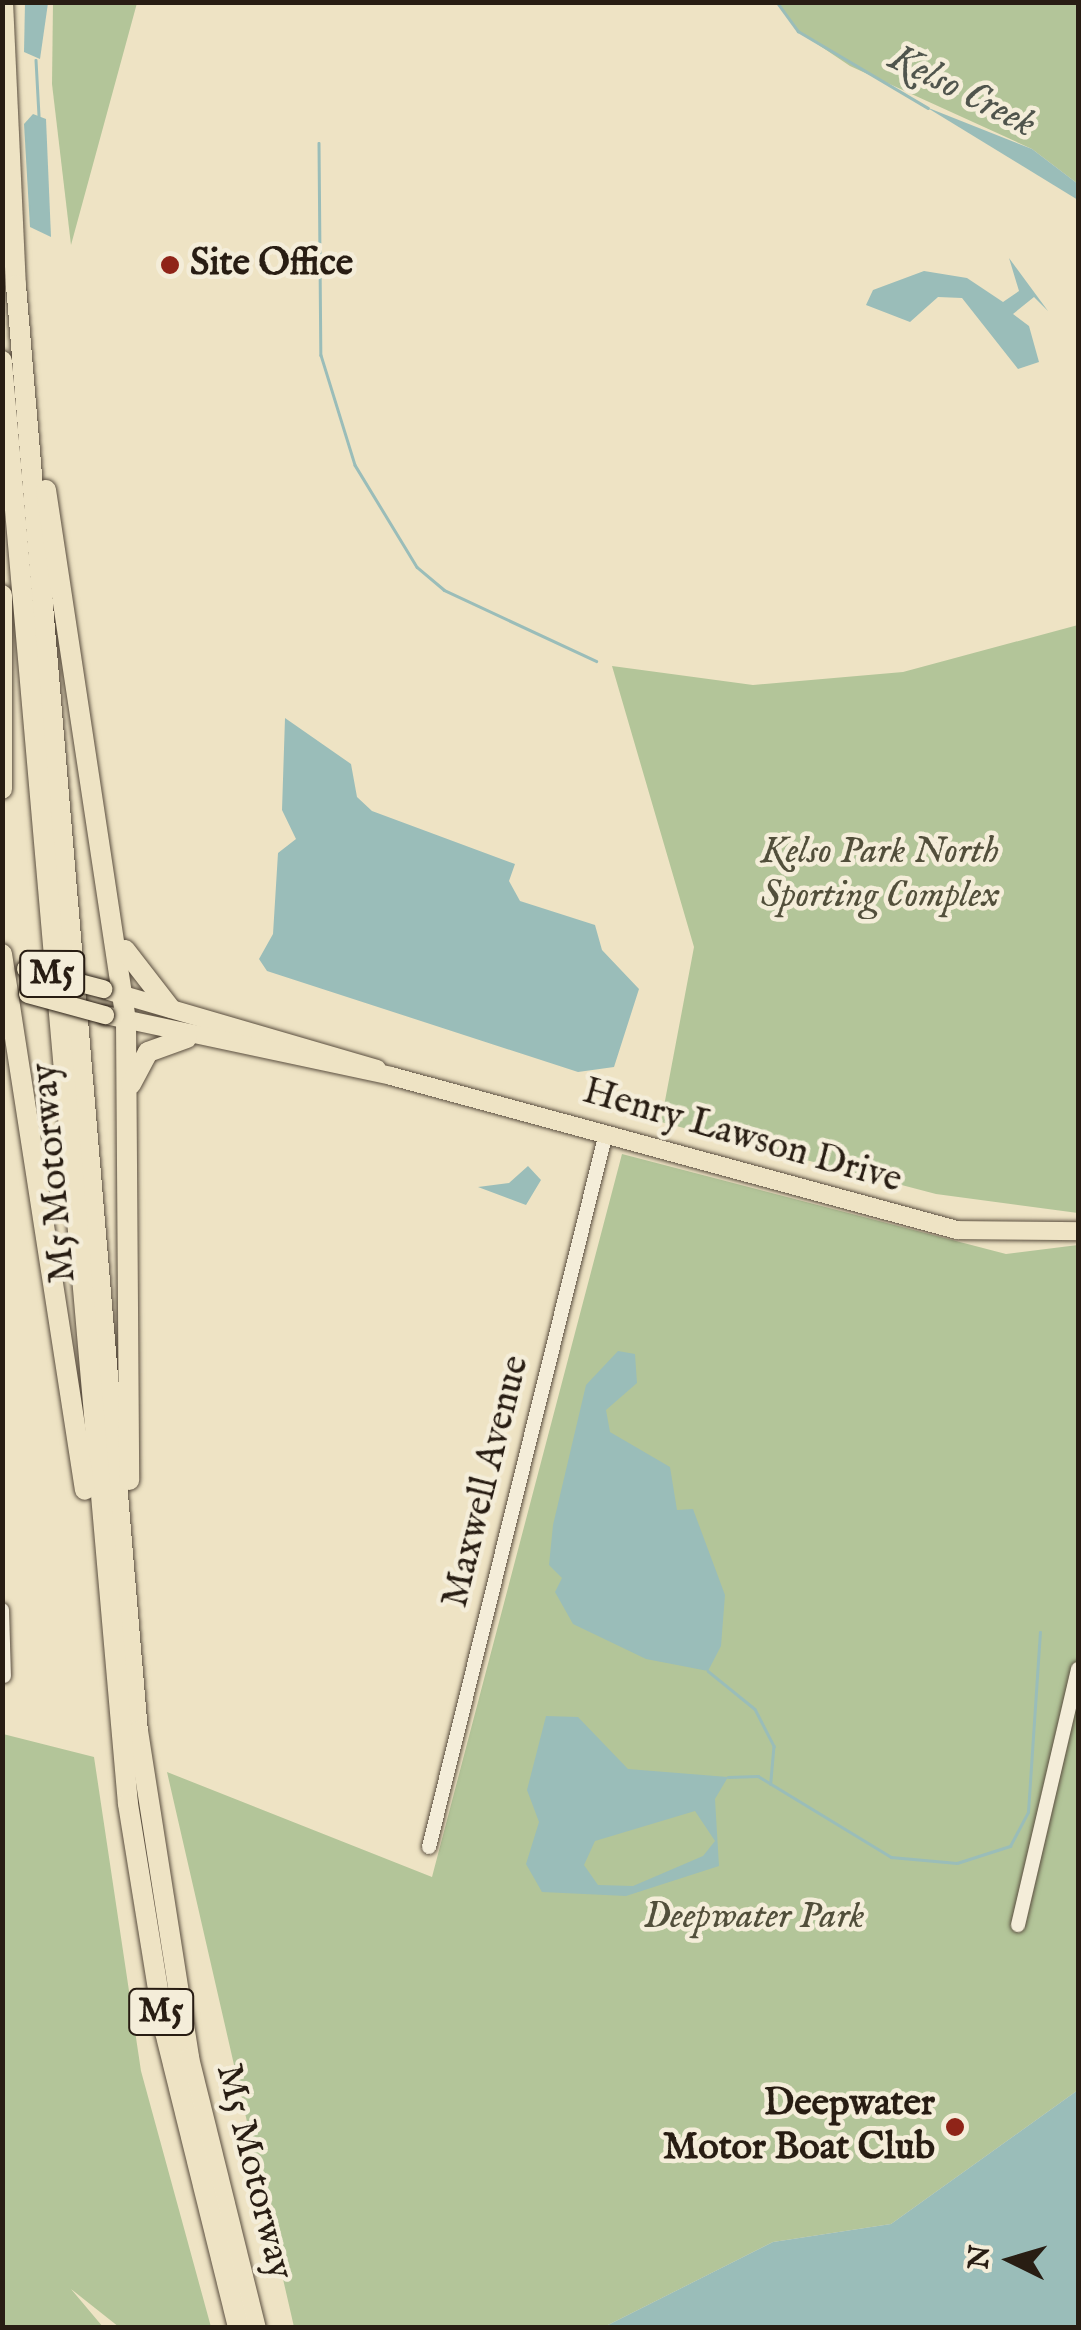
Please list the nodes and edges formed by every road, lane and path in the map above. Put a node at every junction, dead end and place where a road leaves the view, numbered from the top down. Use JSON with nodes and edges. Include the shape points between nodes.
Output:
{"nodes":[{"id":1,"x":3,"y":2,"type":"edge"},
{"id":2,"x":16,"y":285,"type":"junction"},
{"id":3,"x":2,"y":361,"type":"edge"},
{"id":4,"x":2,"y":595,"type":"edge"},
{"id":5,"x":2,"y":790,"type":"edge"},
{"id":6,"x":118,"y":930,"type":"junction"},
{"id":7,"x":3,"y":960,"type":"edge"},
{"id":8,"x":5,"y":988,"type":"edge"},
{"id":9,"x":113,"y":992,"type":"junction"},
{"id":10,"x":170,"y":1008,"type":"junction"},
{"id":11,"x":126,"y":1021,"type":"junction"},
{"id":12,"x":2,"y":1031,"type":"edge"},
{"id":13,"x":187,"y":1038,"type":"junction"},
{"id":14,"x":15,"y":1063,"type":"junction"},
{"id":15,"x":391,"y":1076,"type":"junction"},
{"id":16,"x":129,"y":1091,"type":"junction"},
{"id":17,"x":606,"y":1133,"type":"junction"},
{"id":18,"x":1078,"y":1231,"type":"edge"},
{"id":19,"x":2,"y":1610,"type":"edge"},
{"id":20,"x":1078,"y":1669,"type":"edge"},
{"id":21,"x":4,"y":1676,"type":"edge"},
{"id":22,"x":115,"y":1691,"type":"junction"},
{"id":23,"x":138,"y":1731,"type":"junction"},
{"id":24,"x":429,"y":1846,"type":"dead end"},
{"id":25,"x":1018,"y":1925,"type":"dead end"},
{"id":26,"x":238,"y":2328,"type":"edge"},
{"id":27,"x":256,"y":2328,"type":"edge"}],
"edges":[{"from":1,"to":2,"type":"highway","name":"M5 Motorway","number":"M5"},
{"from":2,"to":6,"type":"highway"},
{"from":2,"to":23,"type":"highway","name":"M5 Motorway","number":"M5"},
{"from":3,"to":22,"type":"highway","name":"M5 Motorway","number":"M5"},
{"from":4,"to":5,"type":"highway"},
{"from":6,"to":9,"type":"highway"},
{"from":6,"to":10,"type":"highway","via":[[137,975]]},
{"from":7,"to":8,"type":"highway"},
{"from":7,"to":9,"type":"main road","name":"Henry Lawson Drive","bridge":true},
{"from":8,"to":11,"type":"main road","name":"Henry Lawson Drive","bridge":true},
{"from":8,"to":14,"type":"highway"},
{"from":9,"to":10,"type":"main road","name":"Henry Lawson Drive"},
{"from":9,"to":11,"type":"highway"},
{"from":10,"to":15,"type":"main road","name":"Henry Lawson Drive"},
{"from":11,"to":13,"type":"main road","name":"Henry Lawson Drive"},
{"from":11,"to":16,"type":"highway"},
{"from":12,"to":14,"type":"highway"},
{"from":13,"to":15,"type":"main road","name":"Henry Lawson Drive"},
{"from":13,"to":16,"type":"highway","via":[[148,1052]]},
{"from":14,"to":22,"type":"highway"},
{"from":15,"to":17,"type":"main road","name":"Henry Lawson Drive"},
{"from":16,"to":23,"type":"highway"},
{"from":17,"to":18,"type":"main road","name":"Henry Lawson Drive","via":[[957,1230]]},
{"from":17,"to":24,"type":"street","name":"Maxwell Avenue"},
{"from":19,"to":21,"type":"street"},
{"from":20,"to":25,"type":"street"},
{"from":22,"to":26,"type":"highway","name":"M5 Motorway","number":"M5","via":[[161,2014]]},
{"from":23,"to":27,"type":"highway","name":"M5 Motorway","number":"M5","via":[[189,2058]]}]}
